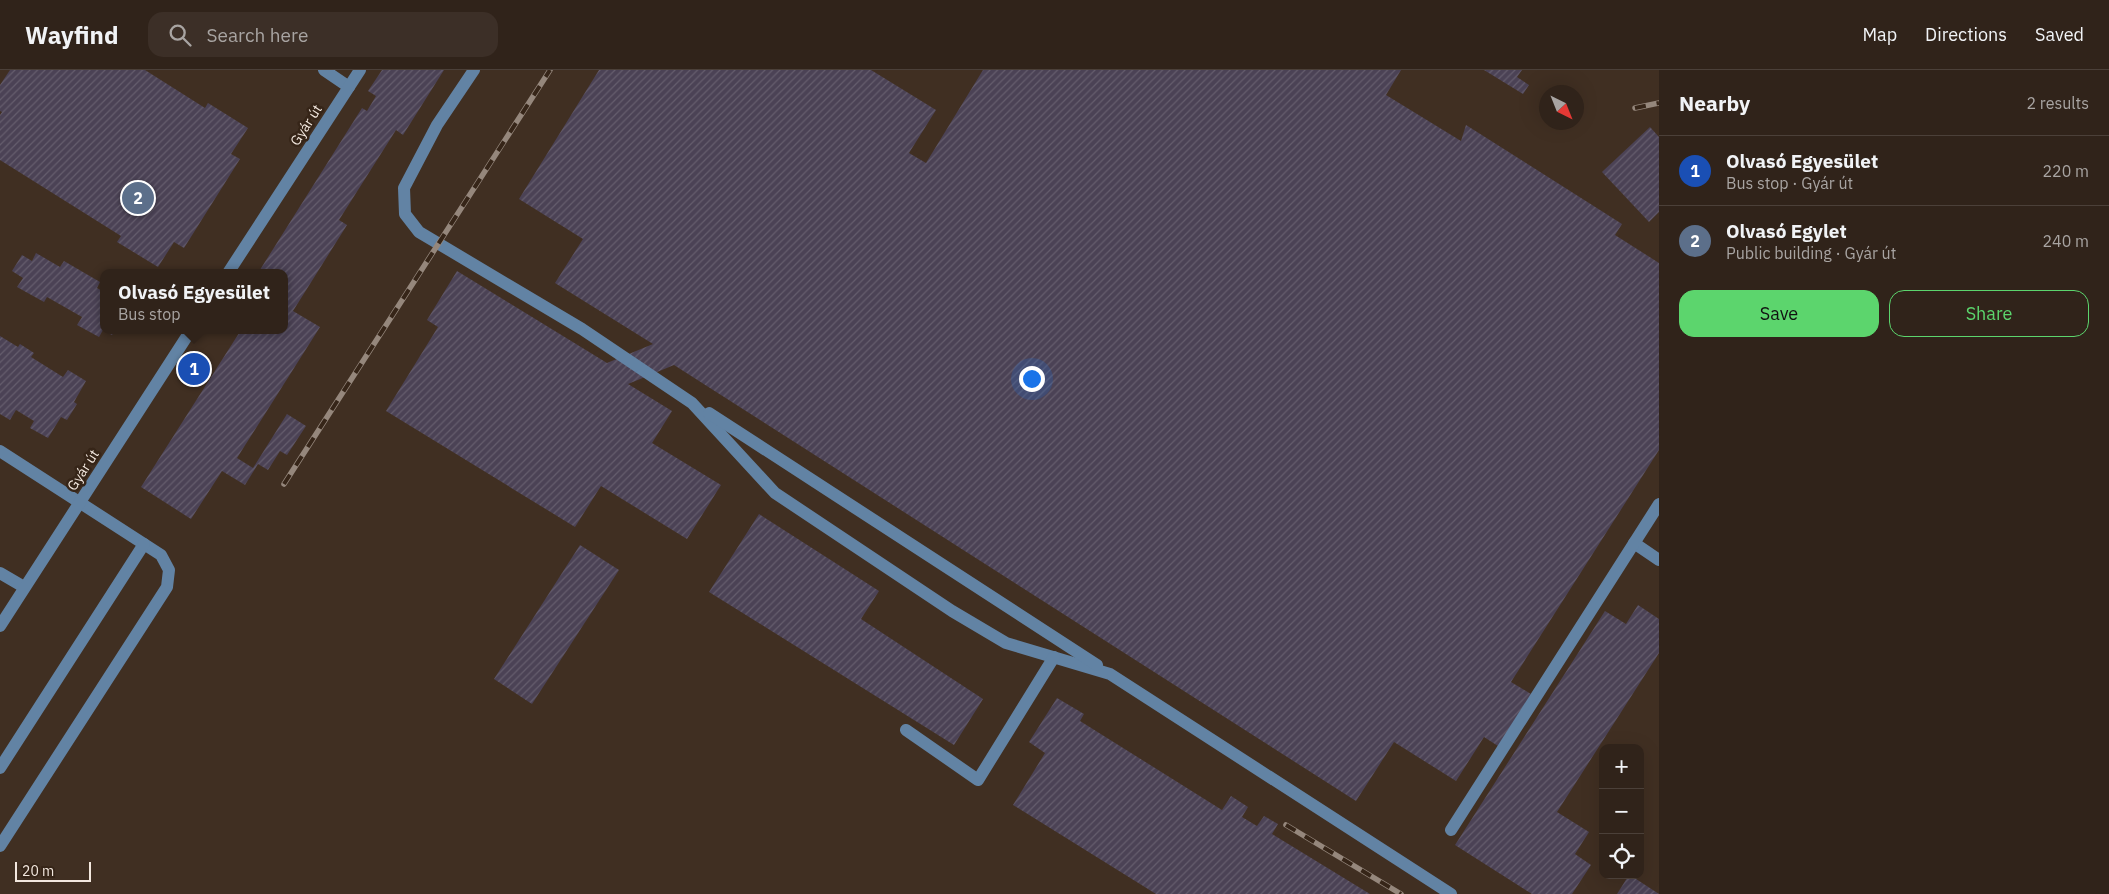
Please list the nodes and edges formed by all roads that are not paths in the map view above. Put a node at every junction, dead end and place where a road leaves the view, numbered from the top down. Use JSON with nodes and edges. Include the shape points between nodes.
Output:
{"nodes":[{"id":1,"x":324,"y":70,"type":"edge"},
{"id":2,"x":360,"y":70,"type":"edge"},
{"id":3,"x":474,"y":70,"type":"edge"},
{"id":4,"x":349,"y":86,"type":"junction"},
{"id":5,"x":231,"y":269,"type":"edge"},
{"id":6,"x":188,"y":334,"type":"edge"},
{"id":7,"x":692,"y":402,"type":"junction"},
{"id":8,"x":0,"y":451,"type":"edge"},
{"id":9,"x":79,"y":503,"type":"junction"},
{"id":10,"x":1659,"y":504,"type":"edge"},
{"id":11,"x":1634,"y":543,"type":"junction"},
{"id":12,"x":144,"y":544,"type":"junction"},
{"id":13,"x":1659,"y":560,"type":"edge"},
{"id":14,"x":0,"y":573,"type":"edge"},
{"id":15,"x":24,"y":587,"type":"junction"},
{"id":16,"x":0,"y":626,"type":"edge"},
{"id":17,"x":1054,"y":657,"type":"junction"},
{"id":18,"x":1110,"y":674,"type":"junction"},
{"id":19,"x":906,"y":730,"type":"dead end"},
{"id":20,"x":0,"y":768,"type":"edge"},
{"id":21,"x":1451,"y":830,"type":"dead end"},
{"id":22,"x":0,"y":846,"type":"edge"},
{"id":23,"x":1434,"y":883,"type":"junction"},
{"id":24,"x":1428,"y":894,"type":"edge"},
{"id":25,"x":1451,"y":894,"type":"edge"}],
"edges":[{"from":1,"to":4,"type":"street"},
{"from":2,"to":4,"type":"street","name":"Gyár út"},
{"from":3,"to":7,"type":"street","via":[[438,125],[404,188],[405,214],[418,232],[582,329]]},
{"from":4,"to":5,"type":"street","name":"Gyár út"},
{"from":6,"to":9,"type":"street","name":"Gyár út"},
{"from":7,"to":17,"type":"street","via":[[775,493],[952,611],[1006,643]]},
{"from":7,"to":18,"type":"street"},
{"from":8,"to":9,"type":"street"},
{"from":9,"to":12,"type":"street"},
{"from":9,"to":15,"type":"street","name":"Gyár út"},
{"from":10,"to":11,"type":"street"},
{"from":11,"to":13,"type":"street"},
{"from":11,"to":21,"type":"street"},
{"from":12,"to":20,"type":"street"},
{"from":12,"to":22,"type":"street","via":[[162,555],[169,570],[167,587]]},
{"from":14,"to":15,"type":"street"},
{"from":15,"to":16,"type":"street","name":"Gyár út"},
{"from":17,"to":18,"type":"street"},
{"from":17,"to":19,"type":"street","via":[[978,780]]},
{"from":18,"to":23,"type":"street"},
{"from":23,"to":24,"type":"street"},
{"from":23,"to":25,"type":"street"}]}
